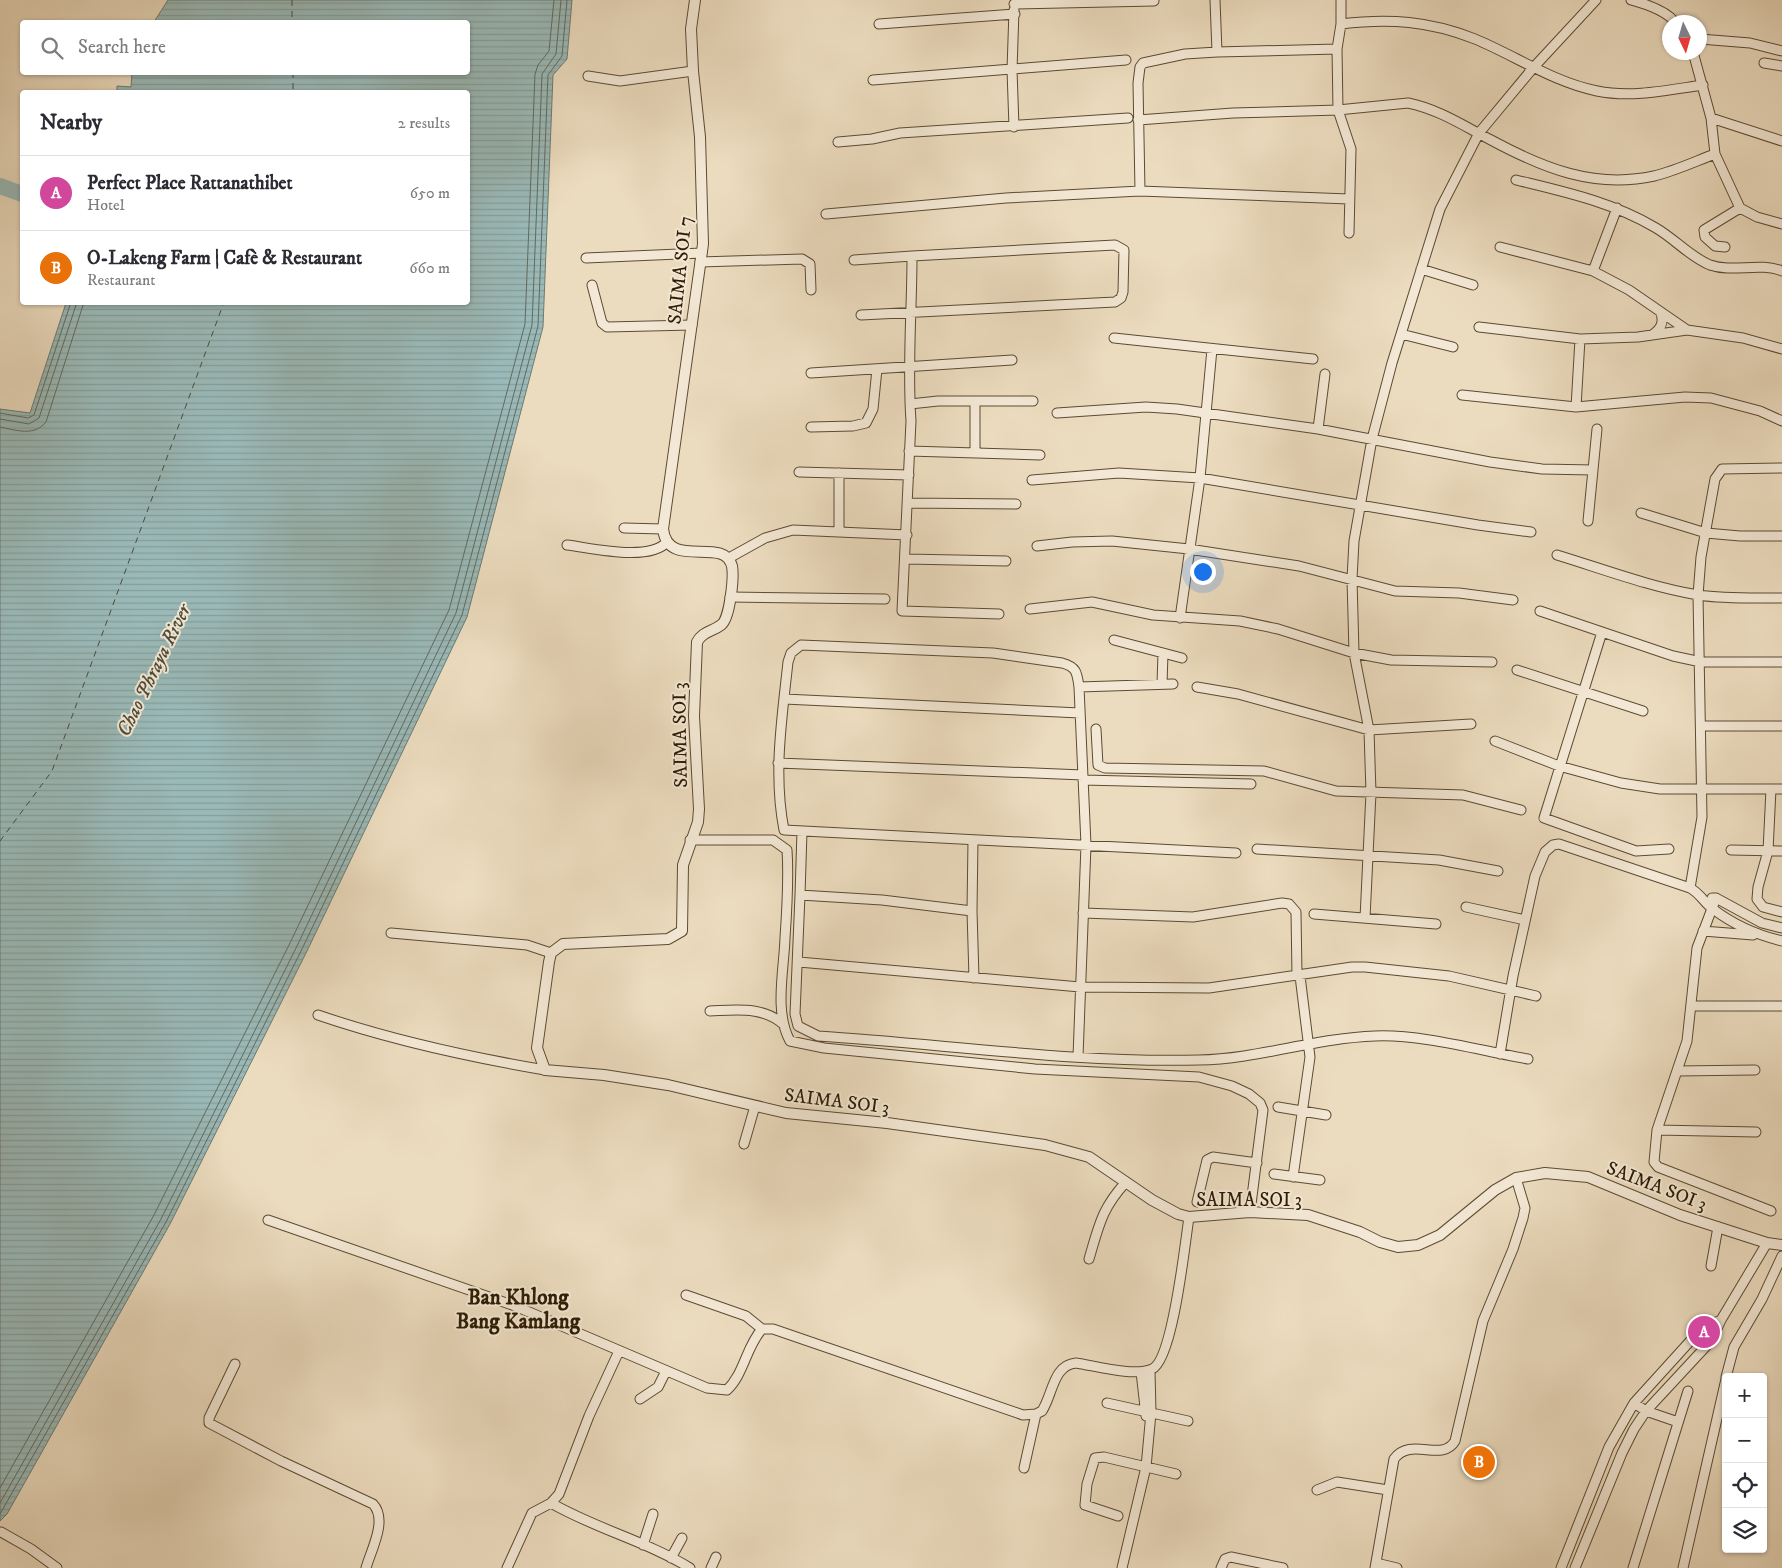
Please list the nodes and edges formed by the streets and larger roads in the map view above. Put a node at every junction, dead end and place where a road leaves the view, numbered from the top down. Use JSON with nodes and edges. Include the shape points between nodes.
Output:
{"nodes":[{"id":1,"x":695,"y":0,"type":"edge"},
{"id":2,"x":1214,"y":0,"type":"edge"},
{"id":3,"x":1341,"y":0,"type":"edge"},
{"id":4,"x":1596,"y":0,"type":"edge"},
{"id":5,"x":1631,"y":0,"type":"edge"},
{"id":6,"x":1154,"y":1,"type":"edge"},
{"id":7,"x":1014,"y":2,"type":"edge"},
{"id":8,"x":1015,"y":14,"type":"junction"},
{"id":9,"x":1667,"y":15,"type":"edge"},
{"id":10,"x":879,"y":24,"type":"dead end"},
{"id":11,"x":1341,"y":24,"type":"junction"},
{"id":12,"x":1707,"y":40,"type":"edge"},
{"id":13,"x":1337,"y":49,"type":"junction"},
{"id":14,"x":1782,"y":50,"type":"edge"},
{"id":15,"x":1217,"y":52,"type":"junction"},
{"id":16,"x":1126,"y":60,"type":"dead end"},
{"id":17,"x":1696,"y":60,"type":"edge"},
{"id":18,"x":1764,"y":63,"type":"dead end"},
{"id":19,"x":1782,"y":66,"type":"edge"},
{"id":20,"x":1533,"y":68,"type":"junction"},
{"id":21,"x":1012,"y":70,"type":"junction"},
{"id":22,"x":693,"y":71,"type":"junction"},
{"id":23,"x":588,"y":76,"type":"dead end"},
{"id":24,"x":873,"y":80,"type":"dead end"},
{"id":25,"x":1703,"y":85,"type":"junction"},
{"id":26,"x":1338,"y":110,"type":"junction"},
{"id":27,"x":1128,"y":118,"type":"dead end"},
{"id":28,"x":1711,"y":118,"type":"junction"},
{"id":29,"x":1138,"y":120,"type":"junction"},
{"id":30,"x":1014,"y":127,"type":"junction"},
{"id":31,"x":1479,"y":133,"type":"junction"},
{"id":32,"x":1782,"y":141,"type":"edge"},
{"id":33,"x":838,"y":142,"type":"dead end"},
{"id":34,"x":1715,"y":154,"type":"junction"},
{"id":35,"x":1516,"y":180,"type":"dead end"},
{"id":36,"x":1140,"y":191,"type":"junction"},
{"id":37,"x":1348,"y":199,"type":"junction"},
{"id":38,"x":1617,"y":208,"type":"junction"},
{"id":39,"x":1740,"y":208,"type":"junction"},
{"id":40,"x":826,"y":214,"type":"dead end"},
{"id":41,"x":1782,"y":224,"type":"edge"},
{"id":42,"x":1349,"y":233,"type":"dead end"},
{"id":43,"x":1500,"y":247,"type":"dead end"},
{"id":44,"x":1725,"y":247,"type":"dead end"},
{"id":45,"x":912,"y":256,"type":"junction"},
{"id":46,"x":701,"y":257,"type":"junction"},
{"id":47,"x":586,"y":258,"type":"dead end"},
{"id":48,"x":854,"y":260,"type":"dead end"},
{"id":49,"x":1421,"y":269,"type":"junction"},
{"id":50,"x":1593,"y":271,"type":"junction"},
{"id":51,"x":1782,"y":271,"type":"edge"},
{"id":52,"x":592,"y":285,"type":"dead end"},
{"id":53,"x":1473,"y":285,"type":"dead end"},
{"id":54,"x":811,"y":290,"type":"dead end"},
{"id":55,"x":912,"y":311,"type":"junction"},
{"id":56,"x":1661,"y":312,"type":"junction"},
{"id":57,"x":860,"y":316,"type":"dead end"},
{"id":58,"x":692,"y":325,"type":"junction"},
{"id":59,"x":1479,"y":327,"type":"dead end"},
{"id":60,"x":1687,"y":330,"type":"junction"},
{"id":61,"x":1401,"y":334,"type":"junction"},
{"id":62,"x":1652,"y":335,"type":"junction"},
{"id":63,"x":1114,"y":338,"type":"dead end"},
{"id":64,"x":1580,"y":339,"type":"junction"},
{"id":65,"x":1453,"y":347,"type":"dead end"},
{"id":66,"x":1212,"y":349,"type":"junction"},
{"id":67,"x":1782,"y":349,"type":"edge"},
{"id":68,"x":1313,"y":359,"type":"dead end"},
{"id":69,"x":1012,"y":360,"type":"dead end"},
{"id":70,"x":911,"y":367,"type":"junction"},
{"id":71,"x":877,"y":369,"type":"junction"},
{"id":72,"x":811,"y":373,"type":"dead end"},
{"id":73,"x":1325,"y":374,"type":"dead end"},
{"id":74,"x":1462,"y":395,"type":"dead end"},
{"id":75,"x":975,"y":401,"type":"junction"},
{"id":76,"x":1033,"y":401,"type":"dead end"},
{"id":77,"x":910,"y":404,"type":"junction"},
{"id":78,"x":1576,"y":407,"type":"junction"},
{"id":79,"x":1057,"y":413,"type":"dead end"},
{"id":80,"x":1207,"y":413,"type":"junction"},
{"id":81,"x":1782,"y":421,"type":"edge"},
{"id":82,"x":811,"y":427,"type":"dead end"},
{"id":83,"x":1318,"y":428,"type":"junction"},
{"id":84,"x":1597,"y":429,"type":"dead end"},
{"id":85,"x":1372,"y":439,"type":"junction"},
{"id":86,"x":909,"y":451,"type":"junction"},
{"id":87,"x":975,"y":453,"type":"junction"},
{"id":88,"x":1040,"y":455,"type":"dead end"},
{"id":89,"x":1782,"y":468,"type":"edge"},
{"id":90,"x":1593,"y":470,"type":"junction"},
{"id":91,"x":799,"y":472,"type":"dead end"},
{"id":92,"x":838,"y":474,"type":"junction"},
{"id":93,"x":909,"y":475,"type":"junction"},
{"id":94,"x":1200,"y":478,"type":"junction"},
{"id":95,"x":1032,"y":480,"type":"dead end"},
{"id":96,"x":908,"y":503,"type":"junction"},
{"id":97,"x":1016,"y":504,"type":"dead end"},
{"id":98,"x":1359,"y":504,"type":"junction"},
{"id":99,"x":1642,"y":513,"type":"dead end"},
{"id":100,"x":1588,"y":522,"type":"dead end"},
{"id":101,"x":624,"y":528,"type":"dead end"},
{"id":102,"x":663,"y":529,"type":"junction"},
{"id":103,"x":839,"y":530,"type":"junction"},
{"id":104,"x":1531,"y":532,"type":"dead end"},
{"id":105,"x":1706,"y":533,"type":"junction"},
{"id":106,"x":907,"y":535,"type":"junction"},
{"id":107,"x":1782,"y":536,"type":"edge"},
{"id":108,"x":667,"y":542,"type":"junction"},
{"id":109,"x":567,"y":545,"type":"dead end"},
{"id":110,"x":1038,"y":546,"type":"dead end"},
{"id":111,"x":1188,"y":549,"type":"junction"},
{"id":112,"x":1557,"y":555,"type":"dead end"},
{"id":113,"x":728,"y":558,"type":"junction"},
{"id":114,"x":906,"y":560,"type":"junction"},
{"id":115,"x":1006,"y":561,"type":"dead end"},
{"id":116,"x":1352,"y":579,"type":"junction"},
{"id":117,"x":1698,"y":595,"type":"junction"},
{"id":118,"x":730,"y":598,"type":"junction"},
{"id":119,"x":1782,"y":598,"type":"edge"},
{"id":120,"x":885,"y":599,"type":"dead end"},
{"id":121,"x":1513,"y":600,"type":"dead end"},
{"id":122,"x":1030,"y":609,"type":"dead end"},
{"id":123,"x":1540,"y":611,"type":"dead end"},
{"id":124,"x":1000,"y":614,"type":"dead end"},
{"id":125,"x":1180,"y":618,"type":"junction"},
{"id":126,"x":1602,"y":632,"type":"junction"},
{"id":127,"x":1114,"y":640,"type":"dead end"},
{"id":128,"x":1163,"y":653,"type":"junction"},
{"id":129,"x":1354,"y":654,"type":"junction"},
{"id":130,"x":1182,"y":658,"type":"dead end"},
{"id":131,"x":1492,"y":662,"type":"dead end"},
{"id":132,"x":1701,"y":662,"type":"junction"},
{"id":133,"x":1782,"y":662,"type":"edge"},
{"id":134,"x":1517,"y":670,"type":"dead end"},
{"id":135,"x":1162,"y":684,"type":"junction"},
{"id":136,"x":1173,"y":684,"type":"dead end"},
{"id":137,"x":1079,"y":687,"type":"junction"},
{"id":138,"x":1197,"y":687,"type":"dead end"},
{"id":139,"x":1582,"y":691,"type":"junction"},
{"id":140,"x":784,"y":699,"type":"junction"},
{"id":141,"x":1643,"y":711,"type":"dead end"},
{"id":142,"x":1080,"y":713,"type":"junction"},
{"id":143,"x":1472,"y":724,"type":"dead end"},
{"id":144,"x":1702,"y":726,"type":"junction"},
{"id":145,"x":1782,"y":726,"type":"edge"},
{"id":146,"x":1096,"y":729,"type":"dead end"},
{"id":147,"x":1369,"y":730,"type":"junction"},
{"id":148,"x":1495,"y":741,"type":"dead end"},
{"id":149,"x":778,"y":763,"type":"junction"},
{"id":150,"x":1559,"y":766,"type":"junction"},
{"id":151,"x":1083,"y":778,"type":"junction"},
{"id":152,"x":1251,"y":784,"type":"dead end"},
{"id":153,"x":1702,"y":788,"type":"junction"},
{"id":154,"x":1771,"y":789,"type":"junction"},
{"id":155,"x":1782,"y":789,"type":"edge"},
{"id":156,"x":1371,"y":793,"type":"junction"},
{"id":157,"x":1521,"y":810,"type":"dead end"},
{"id":158,"x":802,"y":831,"type":"junction"},
{"id":159,"x":690,"y":840,"type":"junction"},
{"id":160,"x":973,"y":840,"type":"junction"},
{"id":161,"x":1086,"y":845,"type":"junction"},
{"id":162,"x":1256,"y":849,"type":"dead end"},
{"id":163,"x":1669,"y":849,"type":"dead end"},
{"id":164,"x":1731,"y":850,"type":"dead end"},
{"id":165,"x":1768,"y":851,"type":"junction"},
{"id":166,"x":1782,"y":851,"type":"edge"},
{"id":167,"x":1236,"y":853,"type":"dead end"},
{"id":168,"x":1369,"y":856,"type":"junction"},
{"id":169,"x":1498,"y":871,"type":"dead end"},
{"id":170,"x":1690,"y":888,"type":"junction"},
{"id":171,"x":800,"y":895,"type":"junction"},
{"id":172,"x":1704,"y":898,"type":"junction"},
{"id":173,"x":1716,"y":898,"type":"junction"},
{"id":174,"x":1466,"y":907,"type":"dead end"},
{"id":175,"x":1712,"y":908,"type":"junction"},
{"id":176,"x":972,"y":911,"type":"junction"},
{"id":177,"x":1782,"y":912,"type":"edge"},
{"id":178,"x":1083,"y":913,"type":"junction"},
{"id":179,"x":1314,"y":914,"type":"dead end"},
{"id":180,"x":1365,"y":918,"type":"junction"},
{"id":181,"x":1525,"y":920,"type":"junction"},
{"id":182,"x":1436,"y":924,"type":"dead end"},
{"id":183,"x":1782,"y":928,"type":"edge"},
{"id":184,"x":1703,"y":932,"type":"junction"},
{"id":185,"x":391,"y":933,"type":"dead end"},
{"id":186,"x":1756,"y":935,"type":"junction"},
{"id":187,"x":1782,"y":941,"type":"edge"},
{"id":188,"x":550,"y":954,"type":"junction"},
{"id":189,"x":799,"y":962,"type":"junction"},
{"id":190,"x":1299,"y":976,"type":"junction"},
{"id":191,"x":974,"y":978,"type":"junction"},
{"id":192,"x":1080,"y":987,"type":"junction"},
{"id":193,"x":1511,"y":990,"type":"junction"},
{"id":194,"x":1536,"y":996,"type":"dead end"},
{"id":195,"x":1691,"y":1006,"type":"junction"},
{"id":196,"x":1782,"y":1006,"type":"edge"},
{"id":197,"x":710,"y":1011,"type":"dead end"},
{"id":198,"x":318,"y":1015,"type":"dead end"},
{"id":199,"x":784,"y":1025,"type":"junction"},
{"id":200,"x":1308,"y":1043,"type":"junction"},
{"id":201,"x":1500,"y":1054,"type":"junction"},
{"id":202,"x":1078,"y":1057,"type":"junction"},
{"id":203,"x":1528,"y":1059,"type":"dead end"},
{"id":204,"x":546,"y":1070,"type":"junction"},
{"id":205,"x":1755,"y":1070,"type":"dead end"},
{"id":206,"x":1678,"y":1071,"type":"junction"},
{"id":207,"x":755,"y":1106,"type":"junction"},
{"id":208,"x":1278,"y":1107,"type":"dead end"},
{"id":209,"x":1303,"y":1112,"type":"junction"},
{"id":210,"x":1326,"y":1115,"type":"dead end"},
{"id":211,"x":1657,"y":1130,"type":"junction"},
{"id":212,"x":1756,"y":1132,"type":"dead end"},
{"id":213,"x":744,"y":1144,"type":"dead end"},
{"id":214,"x":1257,"y":1163,"type":"junction"},
{"id":215,"x":1274,"y":1174,"type":"dead end"},
{"id":216,"x":1293,"y":1177,"type":"junction"},
{"id":217,"x":1516,"y":1178,"type":"junction"},
{"id":218,"x":1320,"y":1180,"type":"dead end"},
{"id":219,"x":1126,"y":1182,"type":"junction"},
{"id":220,"x":1197,"y":1202,"type":"dead end"},
{"id":221,"x":1771,"y":1211,"type":"dead end"},
{"id":222,"x":1250,"y":1212,"type":"junction"},
{"id":223,"x":1190,"y":1217,"type":"junction"},
{"id":224,"x":268,"y":1220,"type":"dead end"},
{"id":225,"x":1718,"y":1227,"type":"junction"},
{"id":226,"x":1767,"y":1242,"type":"junction"},
{"id":227,"x":1782,"y":1245,"type":"edge"},
{"id":228,"x":1782,"y":1256,"type":"edge"},
{"id":229,"x":1088,"y":1258,"type":"dead end"},
{"id":230,"x":1712,"y":1266,"type":"dead end"},
{"id":231,"x":686,"y":1295,"type":"dead end"},
{"id":232,"x":1721,"y":1320,"type":"junction"},
{"id":233,"x":762,"y":1329,"type":"junction"},
{"id":234,"x":620,"y":1351,"type":"junction"},
{"id":235,"x":235,"y":1364,"type":"dead end"},
{"id":236,"x":666,"y":1371,"type":"junction"},
{"id":237,"x":1145,"y":1371,"type":"junction"},
{"id":238,"x":1727,"y":1373,"type":"edge"},
{"id":239,"x":1688,"y":1391,"type":"dead end"},
{"id":240,"x":1722,"y":1396,"type":"edge"},
{"id":241,"x":640,"y":1399,"type":"dead end"},
{"id":242,"x":1107,"y":1403,"type":"dead end"},
{"id":243,"x":1634,"y":1403,"type":"junction"},
{"id":244,"x":1646,"y":1411,"type":"junction"},
{"id":245,"x":1148,"y":1413,"type":"junction"},
{"id":246,"x":1036,"y":1414,"type":"junction"},
{"id":247,"x":1188,"y":1421,"type":"dead end"},
{"id":248,"x":1678,"y":1422,"type":"junction"},
{"id":249,"x":1146,"y":1467,"type":"junction"},
{"id":250,"x":1024,"y":1468,"type":"dead end"},
{"id":251,"x":1176,"y":1474,"type":"dead end"},
{"id":252,"x":1317,"y":1490,"type":"dead end"},
{"id":253,"x":1388,"y":1490,"type":"junction"},
{"id":254,"x":552,"y":1503,"type":"junction"},
{"id":255,"x":653,"y":1514,"type":"dead end"},
{"id":256,"x":1118,"y":1516,"type":"dead end"},
{"id":257,"x":1,"y":1532,"type":"dead end"},
{"id":258,"x":682,"y":1538,"type":"dead end"},
{"id":259,"x":643,"y":1545,"type":"junction"},
{"id":260,"x":716,"y":1557,"type":"dead end"},
{"id":261,"x":671,"y":1558,"type":"junction"},
{"id":262,"x":1376,"y":1563,"type":"edge"},
{"id":263,"x":57,"y":1568,"type":"edge"},
{"id":264,"x":366,"y":1568,"type":"edge"},
{"id":265,"x":507,"y":1568,"type":"edge"},
{"id":266,"x":690,"y":1568,"type":"edge"},
{"id":267,"x":711,"y":1568,"type":"edge"},
{"id":268,"x":1122,"y":1568,"type":"edge"},
{"id":269,"x":1221,"y":1568,"type":"edge"},
{"id":270,"x":1283,"y":1568,"type":"edge"},
{"id":271,"x":1397,"y":1568,"type":"edge"},
{"id":272,"x":1563,"y":1568,"type":"edge"},
{"id":273,"x":1575,"y":1568,"type":"edge"},
{"id":274,"x":1633,"y":1568,"type":"edge"},
{"id":275,"x":1683,"y":1568,"type":"edge"}],
"edges":[{"from":1,"to":22,"type":"street","name":"SAIMA SOI 7","via":[[691,29]]},
{"from":2,"to":15,"type":"street"},
{"from":3,"to":11,"type":"street"},
{"from":4,"to":20,"type":"street"},
{"from":5,"to":9,"type":"street"},
{"from":6,"to":7,"type":"street"},
{"from":7,"to":8,"type":"street"},
{"from":8,"to":10,"type":"street"},
{"from":8,"to":21,"type":"street"},
{"from":11,"to":13,"type":"street"},
{"from":11,"to":20,"type":"street","via":[[1377,19],[1446,28]]},
{"from":12,"to":14,"type":"street","via":[[1750,43]]},
{"from":13,"to":15,"type":"street"},
{"from":13,"to":26,"type":"street"},
{"from":15,"to":29,"type":"street","via":[[1185,54],[1143,63],[1138,83]]},
{"from":16,"to":21,"type":"street"},
{"from":17,"to":25,"type":"street"},
{"from":18,"to":19,"type":"street"},
{"from":20,"to":25,"type":"street","via":[[1574,85],[1619,94]]},
{"from":20,"to":31,"type":"street"},
{"from":21,"to":24,"type":"street"},
{"from":21,"to":30,"type":"street"},
{"from":22,"to":23,"type":"street","via":[[620,81]]},
{"from":22,"to":46,"type":"street","name":"SAIMA SOI 7","via":[[701,147]]},
{"from":25,"to":28,"type":"street"},
{"from":26,"to":29,"type":"street"},
{"from":26,"to":31,"type":"street","via":[[1408,103],[1458,121]]},
{"from":26,"to":37,"type":"street","via":[[1351,149]]},
{"from":27,"to":30,"type":"street"},
{"from":28,"to":32,"type":"street"},
{"from":28,"to":34,"type":"street"},
{"from":29,"to":36,"type":"street"},
{"from":30,"to":33,"type":"street","via":[[900,133],[872,140]]},
{"from":31,"to":34,"type":"street","via":[[1531,162],[1585,178],[1609,181],[1656,176]]},
{"from":31,"to":49,"type":"street","via":[[1440,209]]},
{"from":34,"to":39,"type":"street"},
{"from":35,"to":38,"type":"street"},
{"from":36,"to":37,"type":"street"},
{"from":36,"to":40,"type":"street","via":[[1006,198]]},
{"from":37,"to":42,"type":"street"},
{"from":38,"to":50,"type":"street"},
{"from":38,"to":51,"type":"street","via":[[1658,229],[1708,264]]},
{"from":39,"to":41,"type":"street"},
{"from":39,"to":44,"type":"street","via":[[1704,230],[1705,237],[1715,246]]},
{"from":43,"to":50,"type":"street"},
{"from":45,"to":48,"type":"street"},
{"from":45,"to":55,"type":"street"},
{"from":45,"to":55,"type":"street","via":[[1115,245],[1124,250],[1123,292],[1115,302]]},
{"from":46,"to":47,"type":"street"},
{"from":46,"to":54,"type":"street","via":[[794,258],[807,261],[810,264]]},
{"from":46,"to":58,"type":"street","name":"SAIMA SOI 7"},
{"from":49,"to":53,"type":"street"},
{"from":49,"to":61,"type":"street"},
{"from":50,"to":56,"type":"street"},
{"from":52,"to":58,"type":"street","via":[[602,323],[607,327]]},
{"from":55,"to":57,"type":"street"},
{"from":55,"to":70,"type":"street"},
{"from":56,"to":60,"type":"street"},
{"from":56,"to":62,"type":"street","via":[[1661,327]]},
{"from":58,"to":102,"type":"street","name":"SAIMA SOI 7"},
{"from":59,"to":64,"type":"street"},
{"from":60,"to":62,"type":"street"},
{"from":60,"to":67,"type":"street","via":[[1743,338]]},
{"from":61,"to":65,"type":"street"},
{"from":61,"to":85,"type":"street"},
{"from":62,"to":64,"type":"street"},
{"from":63,"to":66,"type":"street"},
{"from":64,"to":78,"type":"street"},
{"from":66,"to":68,"type":"street"},
{"from":66,"to":80,"type":"street"},
{"from":69,"to":70,"type":"street"},
{"from":70,"to":71,"type":"street"},
{"from":70,"to":77,"type":"street"},
{"from":71,"to":72,"type":"street"},
{"from":71,"to":82,"type":"street","via":[[873,410],[866,423]]},
{"from":73,"to":83,"type":"street"},
{"from":74,"to":78,"type":"street"},
{"from":75,"to":76,"type":"street"},
{"from":75,"to":77,"type":"street"},
{"from":75,"to":87,"type":"street"},
{"from":77,"to":86,"type":"street"},
{"from":78,"to":81,"type":"street","via":[[1685,397],[1711,398],[1760,411]]},
{"from":79,"to":80,"type":"street","via":[[1146,407]]},
{"from":80,"to":83,"type":"street"},
{"from":80,"to":94,"type":"street"},
{"from":83,"to":85,"type":"street"},
{"from":84,"to":90,"type":"street"},
{"from":85,"to":90,"type":"street","via":[[1525,467]]},
{"from":85,"to":98,"type":"street"},
{"from":86,"to":87,"type":"street"},
{"from":86,"to":93,"type":"street"},
{"from":87,"to":88,"type":"street"},
{"from":89,"to":105,"type":"street","via":[[1718,472]]},
{"from":90,"to":100,"type":"street"},
{"from":91,"to":92,"type":"street"},
{"from":92,"to":93,"type":"street"},
{"from":92,"to":103,"type":"street"},
{"from":93,"to":96,"type":"street"},
{"from":94,"to":95,"type":"street","via":[[1119,472]]},
{"from":94,"to":98,"type":"street"},
{"from":94,"to":111,"type":"street"},
{"from":96,"to":97,"type":"street"},
{"from":96,"to":106,"type":"street"},
{"from":98,"to":104,"type":"street"},
{"from":98,"to":116,"type":"street"},
{"from":99,"to":105,"type":"street"},
{"from":101,"to":102,"type":"street"},
{"from":102,"to":108,"type":"street","name":"SAIMA SOI 7"},
{"from":103,"to":106,"type":"street"},
{"from":103,"to":113,"type":"street","via":[[800,529],[776,534]]},
{"from":105,"to":107,"type":"street"},
{"from":105,"to":117,"type":"street"},
{"from":106,"to":114,"type":"street"},
{"from":108,"to":109,"type":"street","via":[[660,550],[642,552]]},
{"from":108,"to":113,"type":"street","via":[[676,550],[719,553]]},
{"from":110,"to":111,"type":"street","via":[[1112,541]]},
{"from":111,"to":116,"type":"street","via":[[1257,558]]},
{"from":111,"to":125,"type":"street"},
{"from":112,"to":117,"type":"street","via":[[1667,589]]},
{"from":113,"to":118,"type":"street","name":"SAIMA SOI 3","via":[[732,568]]},
{"from":114,"to":115,"type":"street"},
{"from":114,"to":124,"type":"street","via":[[902,610]]},
{"from":116,"to":121,"type":"street","via":[[1400,592],[1459,593]]},
{"from":116,"to":129,"type":"street"},
{"from":117,"to":119,"type":"street"},
{"from":117,"to":132,"type":"street"},
{"from":118,"to":120,"type":"street"},
{"from":118,"to":159,"type":"street","name":"SAIMA SOI 3","via":[[726,620],[700,636],[697,642],[694,716],[699,809],[698,822]]},
{"from":122,"to":125,"type":"street","via":[[1092,602]]},
{"from":123,"to":126,"type":"street"},
{"from":125,"to":129,"type":"street","via":[[1240,621],[1278,629]]},
{"from":126,"to":132,"type":"street"},
{"from":126,"to":139,"type":"street"},
{"from":127,"to":128,"type":"street"},
{"from":128,"to":130,"type":"street"},
{"from":128,"to":135,"type":"street"},
{"from":129,"to":131,"type":"street","via":[[1400,661]]},
{"from":129,"to":147,"type":"street"},
{"from":132,"to":133,"type":"street"},
{"from":132,"to":144,"type":"street"},
{"from":134,"to":139,"type":"street"},
{"from":135,"to":136,"type":"street"},
{"from":135,"to":137,"type":"street"},
{"from":137,"to":140,"type":"street","via":[[1073,666],[1052,661],[993,653],[801,645],[791,653],[788,662]]},
{"from":137,"to":142,"type":"street"},
{"from":138,"to":147,"type":"street","via":[[1238,694]]},
{"from":139,"to":141,"type":"street"},
{"from":139,"to":150,"type":"street"},
{"from":140,"to":142,"type":"street"},
{"from":140,"to":149,"type":"street"},
{"from":142,"to":151,"type":"street"},
{"from":143,"to":147,"type":"street"},
{"from":144,"to":145,"type":"street"},
{"from":144,"to":153,"type":"street"},
{"from":146,"to":156,"type":"street","via":[[1098,765],[1105,768],[1264,771],[1336,791]]},
{"from":147,"to":156,"type":"street"},
{"from":148,"to":150,"type":"street"},
{"from":149,"to":151,"type":"street"},
{"from":149,"to":158,"type":"street","via":[[779,805],[784,830]]},
{"from":150,"to":153,"type":"street","via":[[1622,783],[1660,789]]},
{"from":150,"to":163,"type":"street","via":[[1544,818],[1548,822],[1636,851]]},
{"from":151,"to":152,"type":"street"},
{"from":151,"to":161,"type":"street"},
{"from":153,"to":154,"type":"street"},
{"from":153,"to":170,"type":"street","via":[[1699,841]]},
{"from":154,"to":155,"type":"street"},
{"from":154,"to":165,"type":"street"},
{"from":156,"to":157,"type":"street","via":[[1463,795]]},
{"from":156,"to":168,"type":"street"},
{"from":158,"to":160,"type":"street"},
{"from":158,"to":171,"type":"street"},
{"from":159,"to":188,"type":"street","name":"SAIMA SOI 3","via":[[682,874],[684,923],[678,935],[634,942],[562,944]]},
{"from":159,"to":199,"type":"street","via":[[773,840],[787,850],[782,992]]},
{"from":160,"to":161,"type":"street"},
{"from":160,"to":176,"type":"street"},
{"from":161,"to":167,"type":"street"},
{"from":161,"to":178,"type":"street"},
{"from":162,"to":168,"type":"street"},
{"from":164,"to":165,"type":"street"},
{"from":165,"to":166,"type":"street"},
{"from":165,"to":177,"type":"street","via":[[1757,900],[1763,907]]},
{"from":168,"to":169,"type":"street","via":[[1439,860]]},
{"from":168,"to":180,"type":"street"},
{"from":170,"to":172,"type":"street"},
{"from":170,"to":181,"type":"street","via":[[1559,844],[1552,845],[1545,852],[1535,876]]},
{"from":171,"to":176,"type":"street","via":[[882,900]]},
{"from":171,"to":189,"type":"street"},
{"from":172,"to":173,"type":"street"},
{"from":172,"to":175,"type":"street"},
{"from":173,"to":175,"type":"street"},
{"from":173,"to":183,"type":"street","via":[[1762,924]]},
{"from":174,"to":181,"type":"street"},
{"from":175,"to":184,"type":"street"},
{"from":175,"to":186,"type":"street"},
{"from":176,"to":191,"type":"street"},
{"from":178,"to":190,"type":"street","via":[[1193,917],[1289,904],[1296,912]]},
{"from":178,"to":192,"type":"street"},
{"from":179,"to":180,"type":"street"},
{"from":180,"to":182,"type":"street"},
{"from":181,"to":193,"type":"street"},
{"from":184,"to":186,"type":"street"},
{"from":184,"to":195,"type":"street","via":[[1697,948]]},
{"from":185,"to":188,"type":"street","via":[[527,945]]},
{"from":186,"to":187,"type":"street"},
{"from":188,"to":204,"type":"street","via":[[536,1048]]},
{"from":189,"to":191,"type":"street"},
{"from":189,"to":202,"type":"street","via":[[795,1014],[798,1026],[818,1036]]},
{"from":190,"to":192,"type":"street","via":[[1209,988]]},
{"from":190,"to":193,"type":"street","via":[[1365,967],[1449,976]]},
{"from":190,"to":200,"type":"street"},
{"from":191,"to":192,"type":"street"},
{"from":192,"to":202,"type":"street"},
{"from":193,"to":194,"type":"street"},
{"from":193,"to":201,"type":"street"},
{"from":195,"to":196,"type":"street"},
{"from":195,"to":206,"type":"street","via":[[1687,1041]]},
{"from":197,"to":199,"type":"street","via":[[763,1012],[775,1016]]},
{"from":198,"to":204,"type":"street","via":[[440,1049]]},
{"from":199,"to":214,"type":"street","via":[[790,1041],[824,1048],[1034,1069],[1199,1077],[1232,1086],[1260,1102],[1263,1110]]},
{"from":200,"to":201,"type":"street","via":[[1378,1036],[1417,1039]]},
{"from":200,"to":202,"type":"street","via":[[1201,1060]]},
{"from":200,"to":209,"type":"street","via":[[1310,1057]]},
{"from":201,"to":203,"type":"street"},
{"from":204,"to":207,"type":"street","name":"SAIMA SOI 3","via":[[668,1085]]},
{"from":205,"to":206,"type":"street"},
{"from":206,"to":211,"type":"street"},
{"from":207,"to":213,"type":"street"},
{"from":207,"to":219,"type":"street","name":"SAIMA SOI 3","via":[[795,1114],[1045,1145],[1084,1155]]},
{"from":208,"to":209,"type":"street"},
{"from":209,"to":210,"type":"street"},
{"from":209,"to":216,"type":"street"},
{"from":211,"to":212,"type":"street"},
{"from":211,"to":221,"type":"street","via":[[1654,1162],[1658,1167]]},
{"from":214,"to":220,"type":"street","via":[[1213,1156],[1207,1160]]},
{"from":214,"to":222,"type":"street"},
{"from":215,"to":216,"type":"street"},
{"from":216,"to":218,"type":"street"},
{"from":217,"to":222,"type":"street","name":"SAIMA SOI 3","via":[[1495,1190],[1440,1235],[1418,1245],[1398,1247],[1308,1215]]},
{"from":217,"to":225,"type":"street","name":"SAIMA SOI 3","via":[[1545,1172],[1588,1177]]},
{"from":217,"to":253,"type":"street","via":[[1525,1208],[1523,1218],[1483,1321],[1455,1441],[1443,1450],[1412,1448],[1397,1454]]},
{"from":219,"to":223,"type":"street","name":"SAIMA SOI 3","via":[[1152,1200]]},
{"from":219,"to":229,"type":"street","via":[[1110,1200]]},
{"from":222,"to":223,"type":"street","name":"SAIMA SOI 3"},
{"from":223,"to":237,"type":"street","via":[[1166,1349],[1161,1361]]},
{"from":224,"to":234,"type":"street","via":[[515,1306]]},
{"from":225,"to":226,"type":"street","name":"SAIMA SOI 3"},
{"from":225,"to":230,"type":"street"},
{"from":226,"to":227,"type":"street","name":"SAIMA SOI 3"},
{"from":226,"to":232,"type":"street"},
{"from":228,"to":238,"type":"street","via":[[1734,1347]]},
{"from":231,"to":233,"type":"street","via":[[746,1316]]},
{"from":232,"to":243,"type":"street","via":[[1702,1328]]},
{"from":232,"to":244,"type":"street","via":[[1711,1341]]},
{"from":233,"to":236,"type":"street","via":[[753,1339],[734,1384],[728,1390],[707,1388]]},
{"from":233,"to":246,"type":"street","via":[[773,1329],[1023,1415]]},
{"from":234,"to":236,"type":"street"},
{"from":234,"to":254,"type":"street","via":[[563,1485]]},
{"from":235,"to":264,"type":"street","via":[[209,1423],[373,1504],[380,1521]]},
{"from":236,"to":241,"type":"street","via":[[658,1387]]},
{"from":237,"to":245,"type":"street"},
{"from":237,"to":246,"type":"street","via":[[1068,1364],[1062,1368],[1046,1405]]},
{"from":239,"to":248,"type":"street"},
{"from":240,"to":275,"type":"street"},
{"from":242,"to":245,"type":"street"},
{"from":243,"to":244,"type":"street"},
{"from":243,"to":272,"type":"street","via":[[1609,1447]]},
{"from":244,"to":248,"type":"street"},
{"from":244,"to":273,"type":"street","via":[[1622,1454]]},
{"from":245,"to":247,"type":"street"},
{"from":245,"to":249,"type":"street"},
{"from":246,"to":250,"type":"street"},
{"from":248,"to":274,"type":"street"},
{"from":249,"to":251,"type":"street"},
{"from":249,"to":256,"type":"street","via":[[1100,1456],[1093,1462],[1083,1501],[1085,1505]]},
{"from":249,"to":268,"type":"street"},
{"from":252,"to":253,"type":"street","via":[[1336,1482]]},
{"from":253,"to":262,"type":"street"},
{"from":254,"to":259,"type":"street","via":[[595,1526]]},
{"from":254,"to":265,"type":"street","via":[[532,1513]]},
{"from":255,"to":259,"type":"street"},
{"from":257,"to":263,"type":"street"},
{"from":258,"to":261,"type":"street"},
{"from":259,"to":261,"type":"street"},
{"from":260,"to":267,"type":"street"},
{"from":261,"to":266,"type":"street"},
{"from":262,"to":271,"type":"street"},
{"from":269,"to":270,"type":"street","via":[[1225,1559],[1231,1557]]}]}
